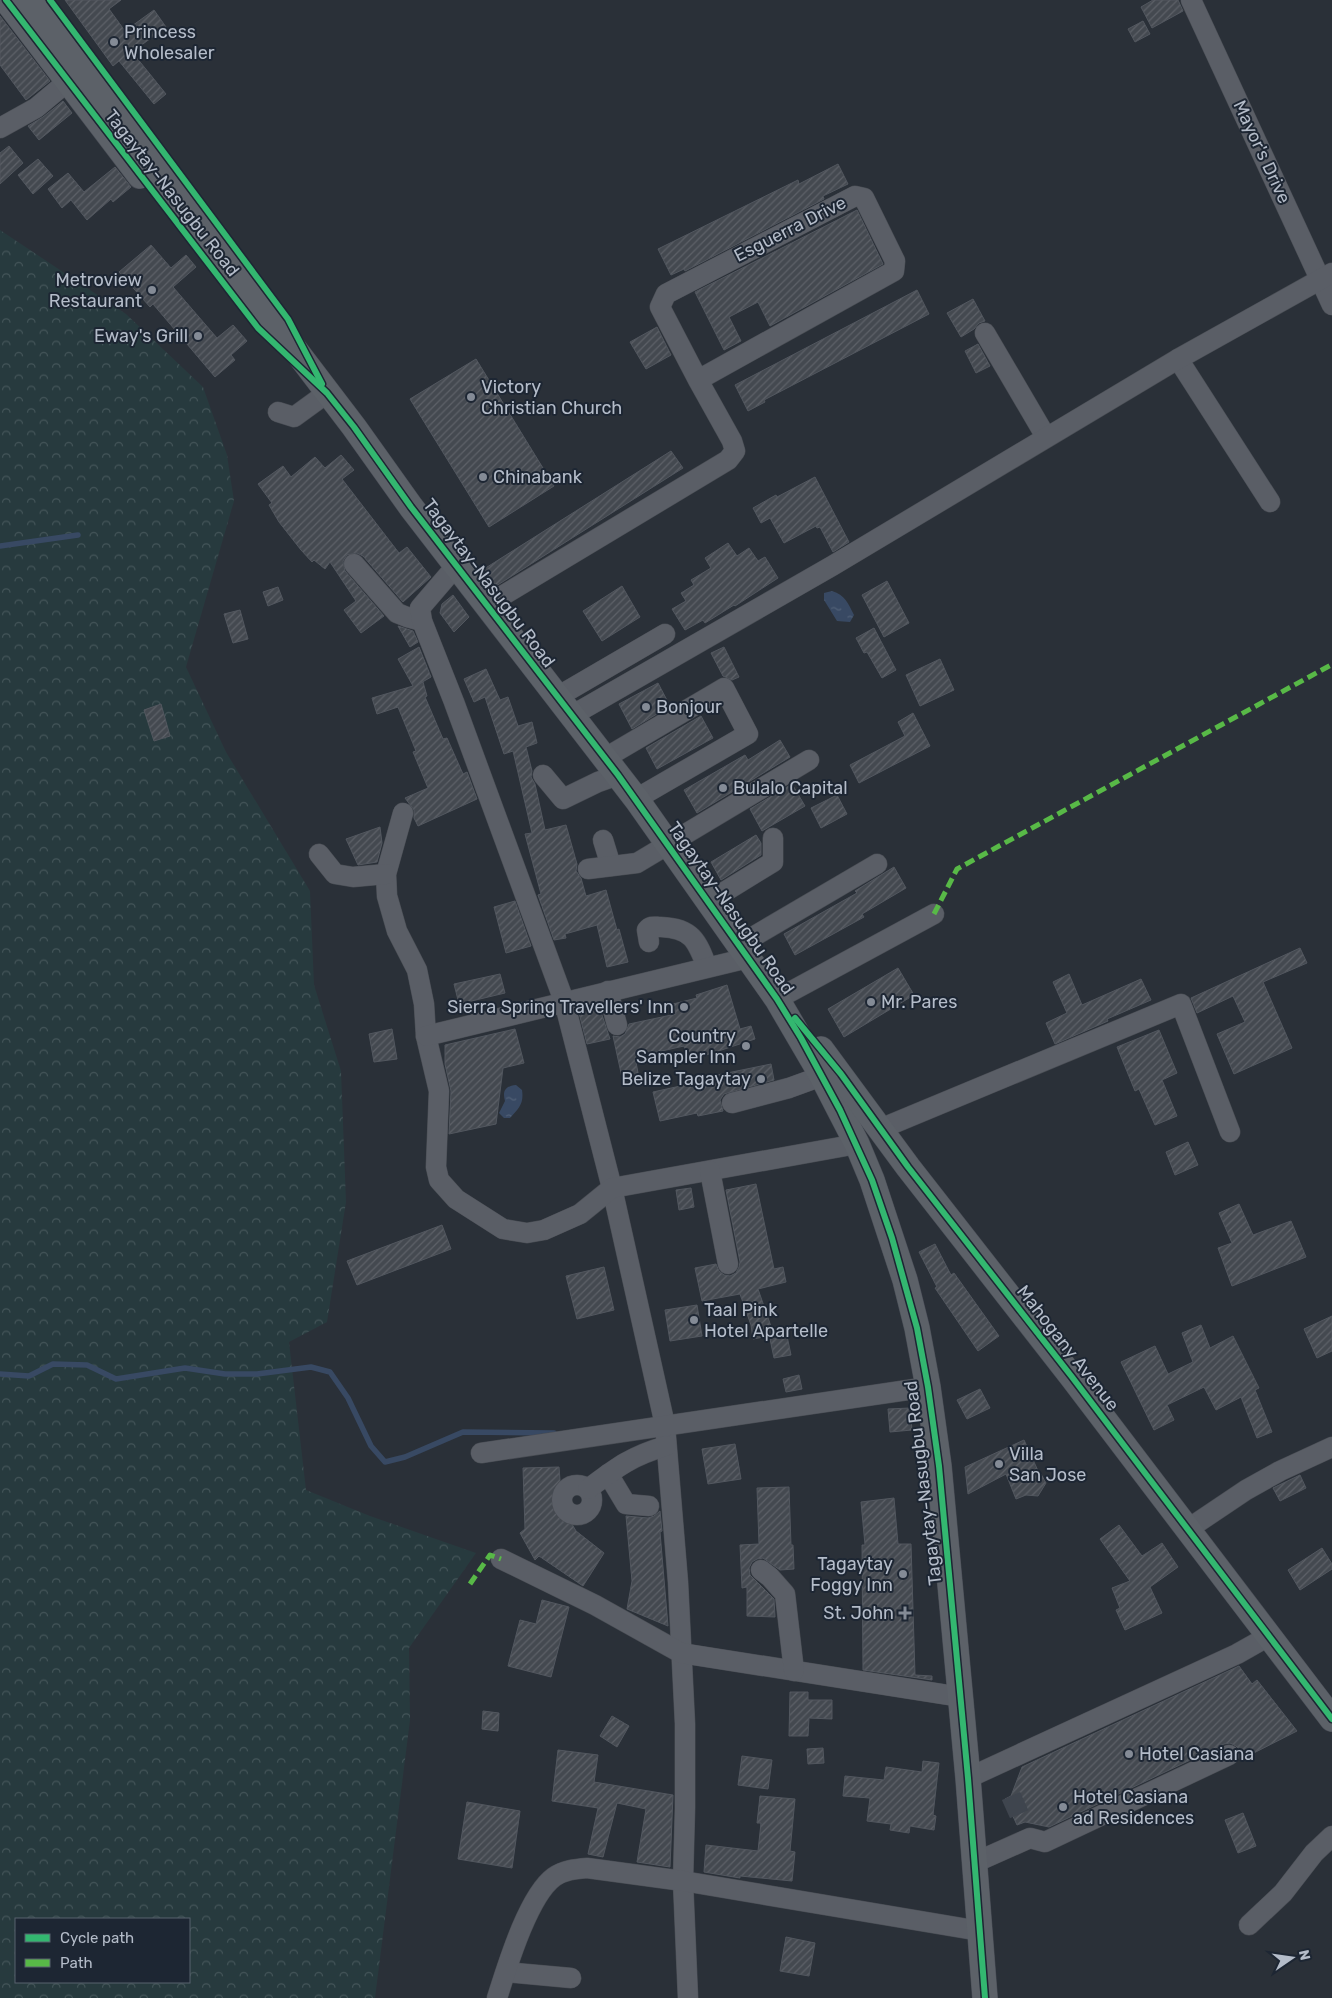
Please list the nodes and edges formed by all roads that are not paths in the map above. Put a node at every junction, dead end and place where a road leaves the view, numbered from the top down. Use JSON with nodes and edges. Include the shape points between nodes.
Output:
{"nodes":[{"id":1,"x":6,"y":0,"type":"edge"},
{"id":2,"x":29,"y":0,"type":"edge"},
{"id":3,"x":50,"y":0,"type":"edge"},
{"id":4,"x":1190,"y":0,"type":"edge"},
{"id":5,"x":67,"y":82,"type":"junction"},
{"id":6,"x":0,"y":128,"type":"edge"},
{"id":7,"x":1326,"y":276,"type":"edge"},
{"id":8,"x":1332,"y":305,"type":"edge"},
{"id":9,"x":985,"y":333,"type":"dead end"},
{"id":10,"x":1178,"y":359,"type":"junction"},
{"id":11,"x":698,"y":380,"type":"junction"},
{"id":12,"x":327,"y":393,"type":"junction"},
{"id":13,"x":278,"y":412,"type":"dead end"},
{"id":14,"x":1046,"y":437,"type":"junction"},
{"id":15,"x":1270,"y":502,"type":"dead end"},
{"id":16,"x":354,"y":564,"type":"dead end"},
{"id":17,"x":456,"y":566,"type":"junction"},
{"id":18,"x":487,"y":604,"type":"junction"},
{"id":19,"x":422,"y":621,"type":"junction"},
{"id":20,"x":665,"y":634,"type":"dead end"},
{"id":21,"x":564,"y":707,"type":"junction"},
{"id":22,"x":809,"y":760,"type":"dead end"},
{"id":23,"x":611,"y":766,"type":"junction"},
{"id":24,"x":543,"y":775,"type":"dead end"},
{"id":25,"x":637,"y":800,"type":"junction"},
{"id":26,"x":403,"y":813,"type":"dead end"},
{"id":27,"x":773,"y":838,"type":"dead end"},
{"id":28,"x":603,"y":840,"type":"dead end"},
{"id":29,"x":668,"y":844,"type":"junction"},
{"id":30,"x":319,"y":854,"type":"dead end"},
{"id":31,"x":877,"y":864,"type":"dead end"},
{"id":32,"x":611,"y":866,"type":"junction"},
{"id":33,"x":588,"y":869,"type":"dead end"},
{"id":34,"x":386,"y":874,"type":"junction"},
{"id":35,"x":708,"y":902,"type":"junction"},
{"id":36,"x":934,"y":914,"type":"dead end"},
{"id":37,"x":649,"y":942,"type":"dead end"},
{"id":38,"x":744,"y":952,"type":"junction"},
{"id":39,"x":707,"y":968,"type":"junction"},
{"id":40,"x":608,"y":991,"type":"junction"},
{"id":41,"x":777,"y":999,"type":"junction"},
{"id":42,"x":564,"y":1001,"type":"junction"},
{"id":43,"x":616,"y":1025,"type":"dead end"},
{"id":44,"x":426,"y":1036,"type":"junction"},
{"id":45,"x":822,"y":1076,"type":"junction"},
{"id":46,"x":732,"y":1103,"type":"dead end"},
{"id":47,"x":880,"y":1128,"type":"junction"},
{"id":48,"x":1230,"y":1132,"type":"dead end"},
{"id":49,"x":857,"y":1144,"type":"junction"},
{"id":50,"x":908,"y":1167,"type":"junction"},
{"id":51,"x":710,"y":1171,"type":"junction"},
{"id":52,"x":872,"y":1180,"type":"junction"},
{"id":53,"x":612,"y":1188,"type":"junction"},
{"id":54,"x":728,"y":1264,"type":"dead end"},
{"id":55,"x":928,"y":1387,"type":"junction"},
{"id":56,"x":665,"y":1425,"type":"junction"},
{"id":57,"x":666,"y":1446,"type":"junction"},
{"id":58,"x":1332,"y":1447,"type":"edge"},
{"id":59,"x":481,"y":1453,"type":"dead end"},
{"id":60,"x":608,"y":1474,"type":"junction"},
{"id":61,"x":588,"y":1490,"type":"dead end"},
{"id":62,"x":649,"y":1506,"type":"dead end"},
{"id":63,"x":1188,"y":1529,"type":"junction"},
{"id":64,"x":501,"y":1559,"type":"dead end"},
{"id":65,"x":761,"y":1570,"type":"dead end"},
{"id":66,"x":1269,"y":1636,"type":"junction"},
{"id":67,"x":681,"y":1653,"type":"junction"},
{"id":68,"x":794,"y":1671,"type":"junction"},
{"id":69,"x":961,"y":1697,"type":"junction"},
{"id":70,"x":1332,"y":1719,"type":"edge"},
{"id":71,"x":1229,"y":1755,"type":"dead end"},
{"id":72,"x":968,"y":1778,"type":"junction"},
{"id":73,"x":1332,"y":1836,"type":"edge"},
{"id":74,"x":976,"y":1862,"type":"junction"},
{"id":75,"x":683,"y":1881,"type":"junction"},
{"id":76,"x":1249,"y":1925,"type":"dead end"},
{"id":77,"x":980,"y":1932,"type":"junction"},
{"id":78,"x":506,"y":1972,"type":"junction"},
{"id":79,"x":571,"y":1978,"type":"dead end"},
{"id":80,"x":497,"y":1998,"type":"edge"},
{"id":81,"x":688,"y":1998,"type":"edge"},
{"id":82,"x":985,"y":1998,"type":"edge"}],
"edges":[{"from":1,"to":5,"type":"main road","name":"Tagaytay-Nasugbu Road"},
{"from":2,"to":12,"type":"main road","name":"Tagaytay-Nasugbu Road"},
{"from":3,"to":12,"type":"main road","name":"Tagaytay-Nasugbu Road","via":[[288,319]]},
{"from":4,"to":7,"type":"street","name":"Mayor's Drive"},
{"from":5,"to":6,"type":"street","via":[[36,108]]},
{"from":5,"to":12,"type":"main road","name":"Tagaytay-Nasugbu Road","via":[[258,328]]},
{"from":7,"to":8,"type":"street","name":"Mayor's Drive"},
{"from":7,"to":10,"type":"street"},
{"from":9,"to":14,"type":"street"},
{"from":10,"to":14,"type":"street"},
{"from":10,"to":15,"type":"street"},
{"from":11,"to":11,"type":"street","name":"Esguerra Drive","via":[[660,307],[666,294],[855,196],[864,198],[895,261],[894,271]]},
{"from":11,"to":18,"type":"street","name":"Esguerra Drive","via":[[732,441],[734,452],[728,460]]},
{"from":12,"to":13,"type":"street","via":[[294,417]]},
{"from":12,"to":17,"type":"main road","name":"Tagaytay-Nasugbu Road"},
{"from":14,"to":21,"type":"street","via":[[832,566]]},
{"from":16,"to":19,"type":"street","via":[[397,612]]},
{"from":17,"to":18,"type":"main road","name":"Tagaytay-Nasugbu Road"},
{"from":17,"to":19,"type":"street","via":[[420,608]]},
{"from":18,"to":21,"type":"main road","name":"Tagaytay-Nasugbu Road"},
{"from":19,"to":42,"type":"street"},
{"from":20,"to":21,"type":"street"},
{"from":21,"to":23,"type":"main road","name":"Tagaytay-Nasugbu Road"},
{"from":22,"to":29,"type":"street"},
{"from":23,"to":24,"type":"street","via":[[598,782],[563,799]]},
{"from":23,"to":25,"type":"main road","name":"Tagaytay-Nasugbu Road"},
{"from":23,"to":25,"type":"street","via":[[724,688],[748,734]]},
{"from":25,"to":29,"type":"main road","name":"Tagaytay-Nasugbu Road"},
{"from":26,"to":34,"type":"street"},
{"from":27,"to":35,"type":"street","via":[[773,862]]},
{"from":28,"to":32,"type":"street"},
{"from":29,"to":32,"type":"street","via":[[637,863]]},
{"from":29,"to":35,"type":"main road","name":"Tagaytay-Nasugbu Road"},
{"from":30,"to":34,"type":"street","via":[[335,874],[353,877]]},
{"from":31,"to":38,"type":"street"},
{"from":32,"to":33,"type":"street"},
{"from":34,"to":44,"type":"street","via":[[387,896],[398,931],[417,970]]},
{"from":35,"to":38,"type":"main road","name":"Tagaytay-Nasugbu Road"},
{"from":36,"to":41,"type":"street"},
{"from":37,"to":39,"type":"street","via":[[647,930],[653,926],[686,932],[698,943]]},
{"from":38,"to":39,"type":"street"},
{"from":38,"to":41,"type":"main road","name":"Tagaytay-Nasugbu Road"},
{"from":39,"to":40,"type":"street"},
{"from":40,"to":42,"type":"street"},
{"from":40,"to":43,"type":"street"},
{"from":41,"to":45,"type":"main road","name":"Tagaytay-Nasugbu Road"},
{"from":41,"to":47,"type":"main road","name":"Mahogany Avenue","via":[[818,1045]]},
{"from":42,"to":44,"type":"street"},
{"from":42,"to":53,"type":"street"},
{"from":44,"to":53,"type":"street","via":[[439,1091],[436,1167],[439,1180],[456,1199],[503,1229],[527,1233],[544,1230],[580,1214]]},
{"from":45,"to":46,"type":"street"},
{"from":45,"to":49,"type":"main road","name":"Tagaytay-Nasugbu Road"},
{"from":47,"to":48,"type":"street","via":[[1181,1004]]},
{"from":47,"to":50,"type":"main road","name":"Mahogany Avenue"},
{"from":49,"to":51,"type":"street"},
{"from":49,"to":52,"type":"main road","name":"Tagaytay-Nasugbu Road"},
{"from":50,"to":52,"type":"main road","via":[[890,1162],[876,1171]]},
{"from":50,"to":63,"type":"main road","name":"Mahogany Avenue"},
{"from":51,"to":53,"type":"street"},
{"from":51,"to":54,"type":"street"},
{"from":52,"to":55,"type":"main road","name":"Tagaytay-Nasugbu Road","via":[[905,1280]]},
{"from":53,"to":56,"type":"street"},
{"from":55,"to":56,"type":"street"},
{"from":55,"to":69,"type":"main road","name":"Tagaytay-Nasugbu Road","via":[[939,1466]]},
{"from":56,"to":57,"type":"street"},
{"from":56,"to":59,"type":"street"},
{"from":57,"to":60,"type":"street","via":[[631,1458]]},
{"from":57,"to":67,"type":"street"},
{"from":58,"to":63,"type":"street","via":[[1246,1490]]},
{"from":60,"to":61,"type":"street"},
{"from":60,"to":62,"type":"street","via":[[626,1504]]},
{"from":63,"to":66,"type":"main road","name":"Mahogany Avenue"},
{"from":64,"to":67,"type":"street","via":[[595,1605]]},
{"from":65,"to":68,"type":"street","via":[[785,1594]]},
{"from":66,"to":70,"type":"main road","name":"Mahogany Avenue"},
{"from":66,"to":72,"type":"street","via":[[1237,1654]]},
{"from":67,"to":68,"type":"street"},
{"from":67,"to":75,"type":"street","via":[[685,1733]]},
{"from":68,"to":69,"type":"street"},
{"from":69,"to":72,"type":"main road","name":"Tagaytay-Nasugbu Road"},
{"from":71,"to":74,"type":"street","via":[[1045,1842],[1027,1830]]},
{"from":72,"to":74,"type":"main road","name":"Tagaytay-Nasugbu Road"},
{"from":73,"to":76,"type":"street","via":[[1314,1853],[1283,1894]]},
{"from":74,"to":77,"type":"main road","name":"Tagaytay-Nasugbu Road"},
{"from":75,"to":77,"type":"street"},
{"from":75,"to":78,"type":"street","via":[[587,1868],[562,1873],[538,1895]]},
{"from":75,"to":81,"type":"street"},
{"from":77,"to":82,"type":"main road","name":"Tagaytay-Nasugbu Road"},
{"from":78,"to":79,"type":"street"},
{"from":78,"to":80,"type":"street"}]}
